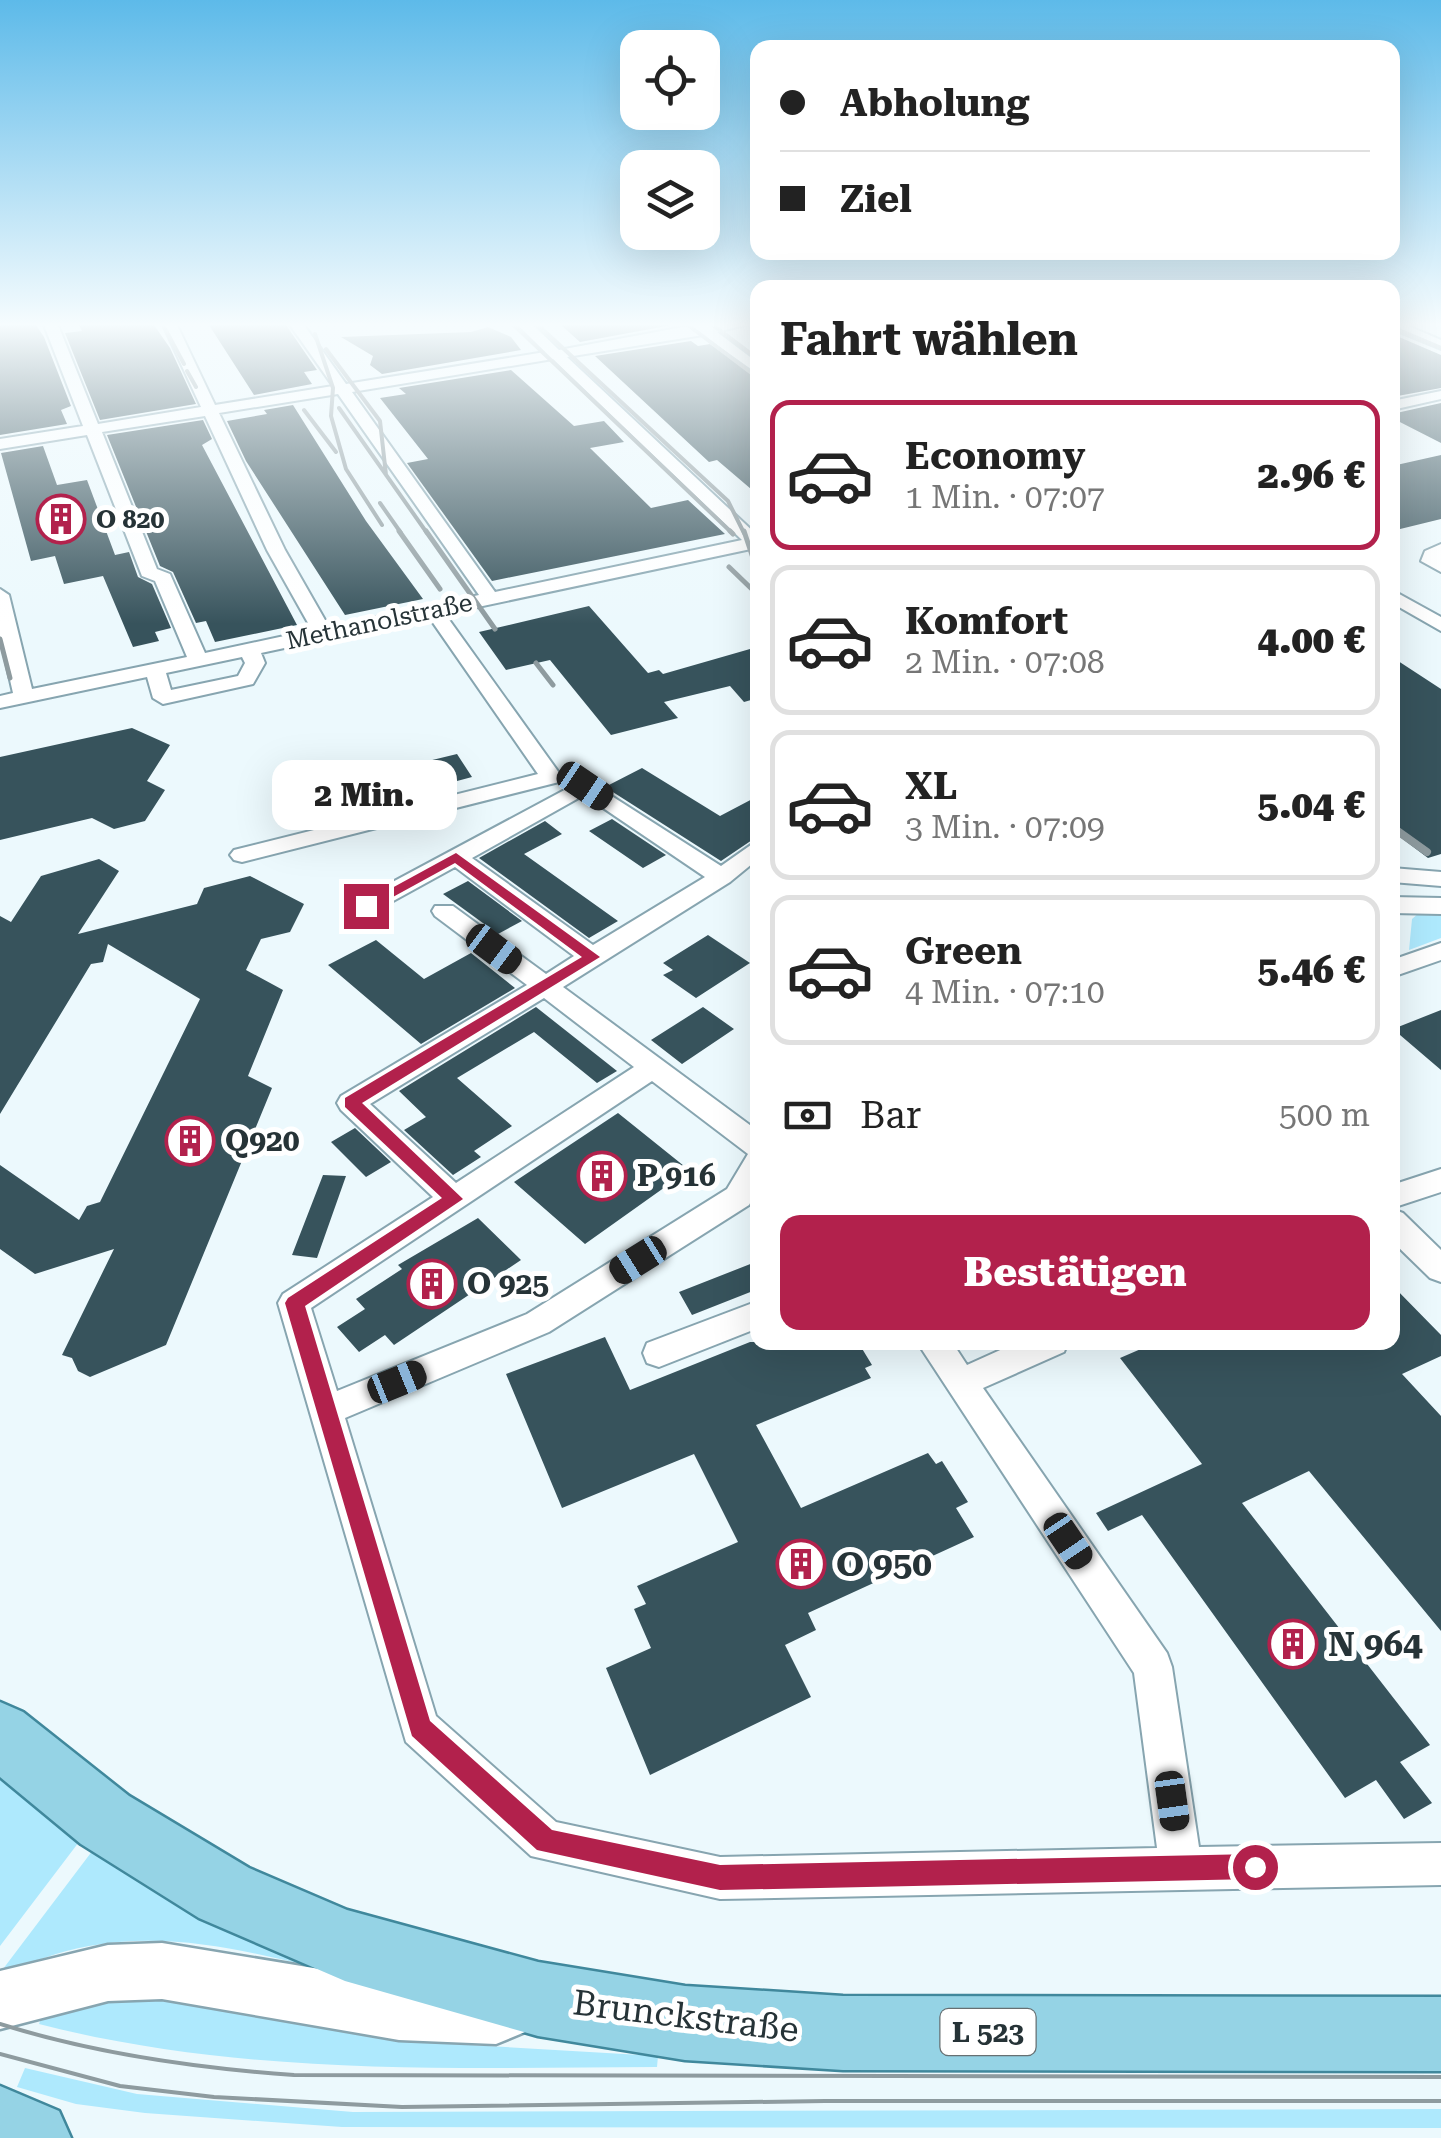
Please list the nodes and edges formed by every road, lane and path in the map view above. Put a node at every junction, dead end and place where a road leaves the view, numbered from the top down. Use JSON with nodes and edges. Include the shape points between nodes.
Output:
{"nodes":[{"id":1,"x":90,"y":425,"type":"edge"},
{"id":2,"x":118,"y":425,"type":"edge"},
{"id":3,"x":217,"y":425,"type":"edge"},
{"id":4,"x":369,"y":425,"type":"edge"},
{"id":5,"x":629,"y":425,"type":"edge"},
{"id":6,"x":92,"y":429,"type":"junction"},
{"id":7,"x":0,"y":444,"type":"edge"},
{"id":8,"x":750,"y":537,"type":"edge"},
{"id":9,"x":750,"y":544,"type":"edge"},
{"id":10,"x":1441,"y":549,"type":"edge"},
{"id":11,"x":1441,"y":567,"type":"edge"},
{"id":12,"x":0,"y":595,"type":"edge"},
{"id":13,"x":490,"y":598,"type":"junction"},
{"id":14,"x":1400,"y":599,"type":"edge"},
{"id":15,"x":433,"y":610,"type":"junction"},
{"id":16,"x":1441,"y":625,"type":"edge"},
{"id":17,"x":322,"y":633,"type":"junction"},
{"id":18,"x":248,"y":649,"type":"junction"},
{"id":19,"x":198,"y":660,"type":"junction"},
{"id":20,"x":155,"y":669,"type":"junction"},
{"id":21,"x":24,"y":697,"type":"junction"},
{"id":22,"x":0,"y":702,"type":"edge"},
{"id":23,"x":750,"y":854,"type":"edge"},
{"id":24,"x":242,"y":856,"type":"dead end"},
{"id":25,"x":456,"y":857,"type":"junction"},
{"id":26,"x":1400,"y":876,"type":"edge"},
{"id":27,"x":722,"y":877,"type":"junction"},
{"id":28,"x":1441,"y":879,"type":"edge"},
{"id":29,"x":366,"y":906,"type":"dead end"},
{"id":30,"x":1400,"y":906,"type":"edge"},
{"id":31,"x":1441,"y":906,"type":"edge"},
{"id":32,"x":444,"y":911,"type":"dead end"},
{"id":33,"x":1441,"y":951,"type":"edge"},
{"id":34,"x":592,"y":957,"type":"junction"},
{"id":35,"x":1400,"y":966,"type":"edge"},
{"id":36,"x":545,"y":986,"type":"junction"},
{"id":37,"x":654,"y":1067,"type":"junction"},
{"id":38,"x":750,"y":1142,"type":"edge"},
{"id":39,"x":750,"y":1176,"type":"edge"},
{"id":40,"x":1441,"y":1180,"type":"edge"},
{"id":41,"x":1400,"y":1194,"type":"edge"},
{"id":42,"x":454,"y":1199,"type":"junction"},
{"id":43,"x":1400,"y":1228,"type":"edge"},
{"id":44,"x":1441,"y":1269,"type":"edge"},
{"id":45,"x":750,"y":1317,"type":"edge"},
{"id":46,"x":938,"y":1350,"type":"edge"},
{"id":47,"x":1034,"y":1350,"type":"edge"},
{"id":48,"x":659,"y":1353,"type":"dead end"},
{"id":49,"x":962,"y":1383,"type":"junction"},
{"id":50,"x":326,"y":1411,"type":"junction"},
{"id":51,"x":0,"y":1735,"type":"edge"},
{"id":52,"x":1441,"y":1864,"type":"edge"},
{"id":53,"x":1181,"y":1868,"type":"junction"},
{"id":54,"x":538,"y":1998,"type":"junction"},
{"id":55,"x":0,"y":2000,"type":"edge"},
{"id":56,"x":1441,"y":2034,"type":"edge"},
{"id":57,"x":0,"y":2125,"type":"edge"},
{"id":58,"x":32,"y":2138,"type":"edge"}],
"edges":[{"from":1,"to":6,"type":"street"},
{"from":2,"to":6,"type":"street"},
{"from":3,"to":17,"type":"street"},
{"from":4,"to":13,"type":"street"},
{"from":5,"to":8,"type":"street"},
{"from":6,"to":7,"type":"street"},
{"from":6,"to":19,"type":"street","via":[[151,576],[162,574]]},
{"from":9,"to":13,"type":"street","name":"Methanolstraße"},
{"from":10,"to":11,"type":"street","via":[[1430,561]]},
{"from":12,"to":21,"type":"street"},
{"from":13,"to":15,"type":"street","name":"Methanolstraße"},
{"from":14,"to":16,"type":"street"},
{"from":15,"to":17,"type":"street","name":"Methanolstraße"},
{"from":15,"to":24,"type":"street","via":[[551,778]]},
{"from":17,"to":18,"type":"street","name":"Methanolstraße"},
{"from":18,"to":19,"type":"street","name":"Methanolstraße"},
{"from":18,"to":20,"type":"street","via":[[255,663],[246,680],[229,684],[163,698]]},
{"from":19,"to":20,"type":"street","name":"Methanolstraße"},
{"from":20,"to":21,"type":"street","name":"Methanolstraße"},
{"from":21,"to":22,"type":"street","name":"Methanolstraße"},
{"from":23,"to":27,"type":"street"},
{"from":25,"to":27,"type":"street","via":[[585,786]]},
{"from":25,"to":29,"type":"street"},
{"from":25,"to":34,"type":"street"},
{"from":26,"to":28,"type":"street"},
{"from":27,"to":34,"type":"street"},
{"from":30,"to":31,"type":"street"},
{"from":32,"to":36,"type":"street"},
{"from":33,"to":35,"type":"street"},
{"from":34,"to":36,"type":"street"},
{"from":36,"to":37,"type":"street"},
{"from":36,"to":42,"type":"street","via":[[351,1102]]},
{"from":37,"to":38,"type":"street"},
{"from":37,"to":42,"type":"street"},
{"from":39,"to":50,"type":"street","via":[[738,1198],[538,1323]]},
{"from":40,"to":41,"type":"street"},
{"from":42,"to":50,"type":"street","via":[[294,1303]]},
{"from":43,"to":44,"type":"street"},
{"from":45,"to":48,"type":"street"},
{"from":46,"to":49,"type":"street"},
{"from":47,"to":49,"type":"street"},
{"from":49,"to":53,"type":"street","via":[[1153,1667]]},
{"from":50,"to":53,"type":"street","via":[[420,1728],[546,1841],[720,1878]]},
{"from":51,"to":54,"type":"main road","name":"Brunckstraße","number":"L 523","via":[[105,1820],[224,1893],[345,1944]]},
{"from":52,"to":53,"type":"street"},
{"from":54,"to":55,"type":"street","via":[[496,2015],[399,2011],[162,1971],[108,1973]]},
{"from":54,"to":56,"type":"main road","name":"Brunckstraße","number":"L 523","via":[[685,2023],[843,2033]]},
{"from":57,"to":58,"type":"main road"}]}
